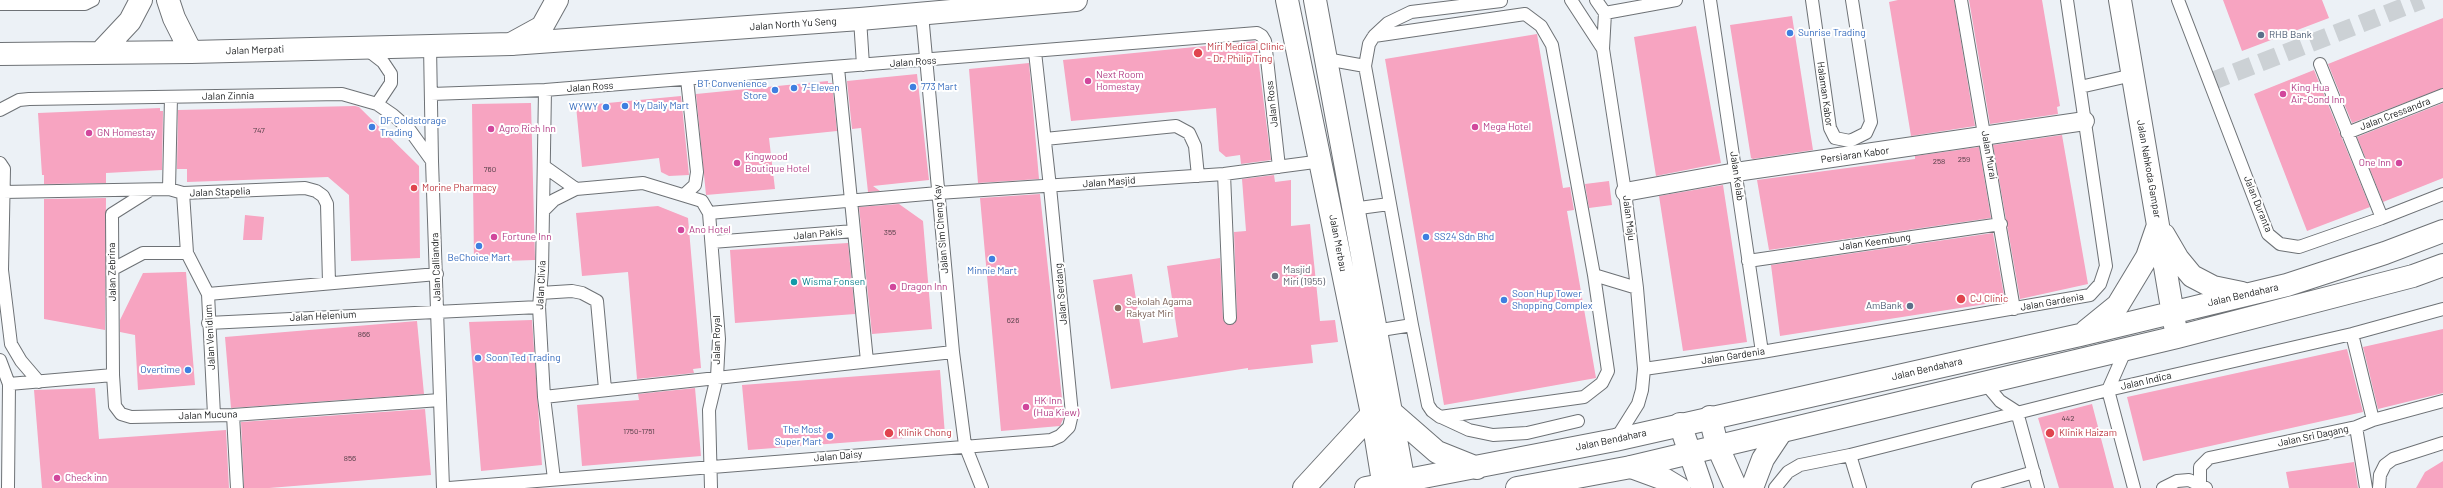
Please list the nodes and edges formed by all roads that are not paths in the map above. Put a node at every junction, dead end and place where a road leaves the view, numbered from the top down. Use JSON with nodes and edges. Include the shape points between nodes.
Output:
{"nodes":[{"id":1,"x":93,"y":0,"type":"edge"},
{"id":2,"x":141,"y":0,"type":"edge"},
{"id":3,"x":168,"y":0,"type":"edge"},
{"id":4,"x":557,"y":0,"type":"edge"},
{"id":5,"x":1076,"y":0,"type":"edge"},
{"id":6,"x":1286,"y":0,"type":"edge"},
{"id":7,"x":1315,"y":0,"type":"edge"},
{"id":8,"x":1571,"y":0,"type":"edge"},
{"id":9,"x":1596,"y":0,"type":"edge"},
{"id":10,"x":1676,"y":0,"type":"edge"},
{"id":11,"x":1710,"y":0,"type":"edge"},
{"id":12,"x":1812,"y":0,"type":"edge"},
{"id":13,"x":1852,"y":0,"type":"edge"},
{"id":14,"x":1961,"y":0,"type":"edge"},
{"id":15,"x":2067,"y":0,"type":"edge"},
{"id":16,"x":2120,"y":0,"type":"edge"},
{"id":17,"x":2178,"y":0,"type":"edge"},
{"id":18,"x":1501,"y":1,"type":"dead end"},
{"id":19,"x":0,"y":4,"type":"edge"},
{"id":20,"x":991,"y":4,"type":"edge"},
{"id":21,"x":1605,"y":13,"type":"junction"},
{"id":22,"x":922,"y":14,"type":"junction"},
{"id":23,"x":860,"y":19,"type":"junction"},
{"id":24,"x":1374,"y":36,"type":"junction"},
{"id":25,"x":510,"y":44,"type":"junction"},
{"id":26,"x":430,"y":46,"type":"junction"},
{"id":27,"x":364,"y":47,"type":"junction"},
{"id":28,"x":1603,"y":49,"type":"junction"},
{"id":29,"x":101,"y":52,"type":"junction"},
{"id":30,"x":191,"y":52,"type":"junction"},
{"id":31,"x":1035,"y":52,"type":"junction"},
{"id":32,"x":0,"y":54,"type":"edge"},
{"id":33,"x":1326,"y":59,"type":"junction"},
{"id":34,"x":926,"y":61,"type":"junction"},
{"id":35,"x":2320,"y":64,"type":"dead end"},
{"id":36,"x":863,"y":66,"type":"junction"},
{"id":37,"x":1365,"y":66,"type":"junction"},
{"id":38,"x":838,"y":68,"type":"junction"},
{"id":39,"x":2133,"y":75,"type":"junction"},
{"id":40,"x":687,"y":79,"type":"junction"},
{"id":41,"x":2080,"y":87,"type":"junction"},
{"id":42,"x":545,"y":90,"type":"junction"},
{"id":43,"x":431,"y":94,"type":"junction"},
{"id":44,"x":2443,"y":95,"type":"edge"},
{"id":45,"x":171,"y":97,"type":"junction"},
{"id":46,"x":377,"y":104,"type":"junction"},
{"id":47,"x":0,"y":110,"type":"edge"},
{"id":48,"x":2086,"y":121,"type":"junction"},
{"id":49,"x":2347,"y":133,"type":"junction"},
{"id":50,"x":1986,"y":137,"type":"junction"},
{"id":51,"x":1045,"y":139,"type":"junction"},
{"id":52,"x":432,"y":161,"type":"junction"},
{"id":53,"x":1322,"y":161,"type":"junction"},
{"id":54,"x":0,"y":163,"type":"edge"},
{"id":55,"x":1279,"y":167,"type":"junction"},
{"id":56,"x":545,"y":168,"type":"junction"},
{"id":57,"x":1736,"y":172,"type":"junction"},
{"id":58,"x":1224,"y":174,"type":"junction"},
{"id":59,"x":1198,"y":176,"type":"junction"},
{"id":60,"x":1050,"y":186,"type":"junction"},
{"id":61,"x":576,"y":189,"type":"junction"},
{"id":62,"x":151,"y":190,"type":"junction"},
{"id":63,"x":169,"y":190,"type":"junction"},
{"id":64,"x":3,"y":192,"type":"junction"},
{"id":65,"x":1625,"y":192,"type":"junction"},
{"id":66,"x":184,"y":193,"type":"junction"},
{"id":67,"x":938,"y":193,"type":"junction"},
{"id":68,"x":2443,"y":194,"type":"edge"},
{"id":69,"x":684,"y":195,"type":"junction"},
{"id":70,"x":851,"y":200,"type":"junction"},
{"id":71,"x":1389,"y":204,"type":"junction"},
{"id":72,"x":1352,"y":210,"type":"junction"},
{"id":73,"x":543,"y":211,"type":"junction"},
{"id":74,"x":709,"y":213,"type":"junction"},
{"id":75,"x":2382,"y":218,"type":"junction"},
{"id":76,"x":2001,"y":224,"type":"junction"},
{"id":77,"x":2158,"y":225,"type":"junction"},
{"id":78,"x":854,"y":231,"type":"junction"},
{"id":79,"x":2443,"y":231,"type":"edge"},
{"id":80,"x":712,"y":242,"type":"junction"},
{"id":81,"x":187,"y":253,"type":"junction"},
{"id":82,"x":1748,"y":261,"type":"junction"},
{"id":83,"x":2443,"y":265,"type":"edge"},
{"id":84,"x":113,"y":269,"type":"junction"},
{"id":85,"x":436,"y":274,"type":"junction"},
{"id":86,"x":1594,"y":275,"type":"junction"},
{"id":87,"x":329,"y":283,"type":"junction"},
{"id":88,"x":1637,"y":288,"type":"junction"},
{"id":89,"x":540,"y":293,"type":"junction"},
{"id":90,"x":208,"y":294,"type":"junction"},
{"id":91,"x":2249,"y":294,"type":"junction"},
{"id":92,"x":539,"y":307,"type":"junction"},
{"id":93,"x":2014,"y":309,"type":"junction"},
{"id":94,"x":2443,"y":309,"type":"edge"},
{"id":95,"x":438,"y":310,"type":"junction"},
{"id":96,"x":3,"y":312,"type":"edge"},
{"id":97,"x":2173,"y":312,"type":"junction"},
{"id":98,"x":1230,"y":318,"type":"dead end"},
{"id":99,"x":208,"y":323,"type":"junction"},
{"id":100,"x":1412,"y":325,"type":"junction"},
{"id":101,"x":1375,"y":331,"type":"junction"},
{"id":102,"x":2352,"y":334,"type":"junction"},
{"id":103,"x":2080,"y":335,"type":"junction"},
{"id":104,"x":2177,"y":337,"type":"junction"},
{"id":105,"x":2126,"y":349,"type":"junction"},
{"id":106,"x":953,"y":352,"type":"junction"},
{"id":107,"x":1762,"y":352,"type":"junction"},
{"id":108,"x":0,"y":360,"type":"edge"},
{"id":109,"x":867,"y":361,"type":"junction"},
{"id":110,"x":1644,"y":369,"type":"junction"},
{"id":111,"x":113,"y":375,"type":"junction"},
{"id":112,"x":717,"y":377,"type":"junction"},
{"id":113,"x":39,"y":382,"type":"junction"},
{"id":114,"x":1984,"y":382,"type":"junction"},
{"id":115,"x":9,"y":384,"type":"junction"},
{"id":116,"x":604,"y":389,"type":"junction"},
{"id":117,"x":2108,"y":390,"type":"junction"},
{"id":118,"x":544,"y":397,"type":"junction"},
{"id":119,"x":440,"y":400,"type":"junction"},
{"id":120,"x":2443,"y":401,"type":"edge"},
{"id":121,"x":1381,"y":412,"type":"junction"},
{"id":122,"x":2017,"y":412,"type":"junction"},
{"id":123,"x":214,"y":415,"type":"junction"},
{"id":124,"x":233,"y":415,"type":"junction"},
{"id":125,"x":1440,"y":417,"type":"junction"},
{"id":126,"x":1710,"y":418,"type":"junction"},
{"id":127,"x":2373,"y":420,"type":"junction"},
{"id":128,"x":1578,"y":421,"type":"dead end"},
{"id":129,"x":1680,"y":424,"type":"junction"},
{"id":130,"x":2356,"y":427,"type":"junction"},
{"id":131,"x":1781,"y":432,"type":"junction"},
{"id":132,"x":1615,"y":440,"type":"junction"},
{"id":133,"x":2443,"y":443,"type":"edge"},
{"id":134,"x":965,"y":445,"type":"junction"},
{"id":135,"x":1717,"y":445,"type":"junction"},
{"id":136,"x":1688,"y":452,"type":"junction"},
{"id":137,"x":1850,"y":455,"type":"junction"},
{"id":138,"x":710,"y":467,"type":"junction"},
{"id":139,"x":1631,"y":467,"type":"junction"},
{"id":140,"x":1477,"y":468,"type":"junction"},
{"id":141,"x":2034,"y":472,"type":"junction"},
{"id":142,"x":554,"y":479,"type":"junction"},
{"id":143,"x":1388,"y":486,"type":"edge"},
{"id":144,"x":2203,"y":486,"type":"edge"},
{"id":145,"x":8,"y":488,"type":"edge"},
{"id":146,"x":237,"y":488,"type":"edge"},
{"id":147,"x":443,"y":488,"type":"edge"},
{"id":148,"x":449,"y":488,"type":"edge"},
{"id":149,"x":711,"y":488,"type":"edge"},
{"id":150,"x":982,"y":488,"type":"edge"},
{"id":151,"x":1304,"y":488,"type":"edge"},
{"id":152,"x":1517,"y":488,"type":"edge"},
{"id":153,"x":1679,"y":488,"type":"edge"},
{"id":154,"x":1702,"y":488,"type":"edge"},
{"id":155,"x":1736,"y":488,"type":"edge"},
{"id":156,"x":1752,"y":488,"type":"edge"},
{"id":157,"x":1776,"y":488,"type":"edge"},
{"id":158,"x":1860,"y":488,"type":"edge"},
{"id":159,"x":1978,"y":488,"type":"edge"},
{"id":160,"x":2038,"y":488,"type":"edge"},
{"id":161,"x":2134,"y":488,"type":"edge"},
{"id":162,"x":2163,"y":488,"type":"edge"},
{"id":163,"x":2366,"y":488,"type":"edge"},
{"id":164,"x":2379,"y":488,"type":"edge"}],
"edges":[{"from":1,"to":19,"type":"lane","via":[[85,4]]},
{"from":2,"to":29,"type":"street","via":[[130,21]]},
{"from":3,"to":30,"type":"street"},
{"from":4,"to":25,"type":"street","via":[[542,27]]},
{"from":5,"to":20,"type":"street","name":"Jalan North Yu Seng"},
{"from":6,"to":53,"type":"street","name":"Jalan Merbau"},
{"from":7,"to":33,"type":"street","name":"Jalan Merbau"},
{"from":8,"to":28,"type":"lane","name":"Jalan Maju"},
{"from":9,"to":21,"type":"lane"},
{"from":10,"to":21,"type":"lane"},
{"from":11,"to":57,"type":"lane","name":"Jalan Kelab"},
{"from":12,"to":13,"type":"lane","name":"Halaman Kabor","via":[[1830,128],[1835,138],[1850,141],[1866,133],[1871,122]]},
{"from":14,"to":50,"type":"lane","name":"Jalan Murai"},
{"from":15,"to":41,"type":"lane","name":"Jalan Gardenia"},
{"from":16,"to":39,"type":"street","name":"Jalan Nahkoda Gampar"},
{"from":17,"to":75,"type":"lane","name":"Jalan Duranta","via":[[2268,234],[2280,244],[2299,247]]},
{"from":18,"to":24,"type":"lane","via":[[1411,12],[1388,22]]},
{"from":20,"to":22,"type":"street","name":"Jalan North Yu Seng"},
{"from":21,"to":28,"type":"lane"},
{"from":22,"to":23,"type":"street","name":"Jalan North Yu Seng"},
{"from":22,"to":34,"type":"lane","name":"Jalan Sim Cheng Kay"},
{"from":23,"to":25,"type":"street","name":"Jalan North Yu Seng"},
{"from":23,"to":36,"type":"lane"},
{"from":24,"to":37,"type":"lane","via":[[1369,44]]},
{"from":24,"to":86,"type":"lane","via":[[1525,14],[1541,26],[1552,45]]},
{"from":25,"to":26,"type":"street","name":"Jalan Merpati"},
{"from":26,"to":27,"type":"street","name":"Jalan Merpati"},
{"from":26,"to":43,"type":"lane","name":"Jalan Calliandra"},
{"from":27,"to":30,"type":"street","name":"Jalan Merpati"},
{"from":27,"to":46,"type":"lane","via":[[383,62],[391,74],[391,83]]},
{"from":28,"to":65,"type":"lane","name":"Jalan Maju"},
{"from":29,"to":30,"type":"street","name":"Jalan Merpati"},
{"from":29,"to":32,"type":"street","name":"Jalan Merpati"},
{"from":31,"to":34,"type":"lane","name":"Jalan Ross"},
{"from":31,"to":51,"type":"lane","name":"Jalan Serdang"},
{"from":31,"to":55,"type":"lane","name":"Jalan Ross","via":[[1257,33],[1262,36]]},
{"from":33,"to":37,"type":"lane"},
{"from":33,"to":72,"type":"street","name":"Jalan Merbau"},
{"from":34,"to":36,"type":"lane","name":"Jalan Ross"},
{"from":34,"to":67,"type":"lane","name":"Jalan Sim Cheng Kay"},
{"from":35,"to":49,"type":"lane","name":"Jalan Cressandra"},
{"from":36,"to":38,"type":"lane","name":"Jalan Ross"},
{"from":37,"to":71,"type":"lane"},
{"from":38,"to":40,"type":"lane","name":"Jalan Ross"},
{"from":38,"to":70,"type":"lane","name":"Jalan Pakis"},
{"from":39,"to":41,"type":"lane"},
{"from":39,"to":77,"type":"street","name":"Jalan Nahkoda Gampar"},
{"from":40,"to":42,"type":"lane","name":"Jalan Ross"},
{"from":40,"to":69,"type":"lane","via":[[698,172],[695,185]]},
{"from":41,"to":48,"type":"lane","name":"Jalan Gardenia"},
{"from":42,"to":43,"type":"lane","name":"Jalan Ross"},
{"from":42,"to":56,"type":"lane","name":"Jalan Clivia"},
{"from":43,"to":52,"type":"lane","name":"Jalan Calliandra"},
{"from":44,"to":49,"type":"lane","name":"Jalan Cressandra"},
{"from":45,"to":46,"type":"lane","name":"Jalan Zinnia","via":[[342,94]]},
{"from":45,"to":47,"type":"lane","name":"Jalan Zinnia","via":[[29,99],[19,100]]},
{"from":45,"to":63,"type":"lane"},
{"from":46,"to":52,"type":"lane","name":"Jalan Zinnia","via":[[409,129]]},
{"from":48,"to":50,"type":"street","name":"Persiaran Kabor"},
{"from":48,"to":93,"type":"lane","name":"Jalan Gardenia","via":[[2106,266],[2100,284],[2090,295]]},
{"from":49,"to":75,"type":"lane","name":"Jalan Cressandra"},
{"from":50,"to":57,"type":"street","name":"Persiaran Kabor"},
{"from":50,"to":76,"type":"lane","name":"Jalan Murai"},
{"from":51,"to":59,"type":"lane","via":[[1176,126],[1189,133],[1195,146]]},
{"from":51,"to":60,"type":"lane","name":"Jalan Serdang"},
{"from":52,"to":85,"type":"lane","name":"Jalan Calliandra"},
{"from":53,"to":55,"type":"lane","name":"Jalan Masjid"},
{"from":53,"to":121,"type":"street","name":"Jalan Merbau"},
{"from":54,"to":64,"type":"lane","via":[[4,169]]},
{"from":55,"to":58,"type":"lane","name":"Jalan Masjid"},
{"from":56,"to":61,"type":"lane"},
{"from":56,"to":73,"type":"lane","name":"Jalan Clivia"},
{"from":57,"to":65,"type":"street","name":"Persiaran Kabor"},
{"from":57,"to":82,"type":"lane","name":"Jalan Kelab"},
{"from":58,"to":59,"type":"lane","name":"Jalan Masjid"},
{"from":58,"to":98,"type":"lane"},
{"from":59,"to":60,"type":"lane","name":"Jalan Masjid"},
{"from":60,"to":67,"type":"lane","name":"Jalan Masjid"},
{"from":60,"to":134,"type":"lane","name":"Jalan Serdang","via":[[1072,414],[1069,427],[1060,436],[1051,440]]},
{"from":61,"to":69,"type":"lane","via":[[643,183]]},
{"from":61,"to":73,"type":"lane","via":[[554,200]]},
{"from":62,"to":63,"type":"lane","name":"Jalan Stapelia"},
{"from":62,"to":64,"type":"lane","name":"Jalan Stapelia"},
{"from":62,"to":84,"type":"lane","name":"Jalan Zebrina","via":[[112,214]]},
{"from":63,"to":66,"type":"lane","name":"Jalan Stapelia"},
{"from":64,"to":96,"type":"lane"},
{"from":65,"to":88,"type":"lane","name":"Jalan Maju"},
{"from":66,"to":81,"type":"lane","name":"Jalan Venidium"},
{"from":66,"to":87,"type":"lane","name":"Jalan Stapelia","via":[[305,188],[316,191],[323,196],[327,204]]},
{"from":67,"to":70,"type":"lane"},
{"from":67,"to":106,"type":"lane","name":"Jalan Sim Cheng Kay"},
{"from":68,"to":75,"type":"lane","name":"Jalan Duranta"},
{"from":69,"to":74,"type":"lane","via":[[702,201]]},
{"from":70,"to":74,"type":"lane"},
{"from":70,"to":78,"type":"lane","name":"Jalan Pakis"},
{"from":71,"to":72,"type":"lane"},
{"from":71,"to":100,"type":"lane"},
{"from":72,"to":101,"type":"street","name":"Jalan Merbau"},
{"from":73,"to":89,"type":"lane","name":"Jalan Clivia"},
{"from":74,"to":80,"type":"lane","name":"Jalan Royal"},
{"from":76,"to":82,"type":"lane","name":"Jalan Keembung"},
{"from":76,"to":93,"type":"lane","name":"Jalan Murai"},
{"from":77,"to":91,"type":"street","via":[[2178,259],[2192,276],[2213,287]]},
{"from":77,"to":97,"type":"street","name":"Jalan Nahkoda Gampar"},
{"from":77,"to":103,"type":"street","via":[[2147,257],[2118,306]]},
{"from":78,"to":80,"type":"lane","name":"Jalan Pakis"},
{"from":78,"to":109,"type":"lane"},
{"from":79,"to":91,"type":"street","name":"Jalan Bendahara","via":[[2287,285]]},
{"from":80,"to":112,"type":"lane","name":"Jalan Royal","via":[[719,339]]},
{"from":81,"to":84,"type":"lane","via":[[143,253]]},
{"from":81,"to":90,"type":"lane","name":"Jalan Venidium"},
{"from":82,"to":107,"type":"lane","name":"Jalan Kelab"},
{"from":83,"to":104,"type":"street","via":[[2413,276]]},
{"from":84,"to":111,"type":"lane","name":"Jalan Zebrina"},
{"from":85,"to":87,"type":"lane"},
{"from":85,"to":95,"type":"lane","name":"Jalan Calliandra"},
{"from":86,"to":88,"type":"lane"},
{"from":86,"to":125,"type":"lane","via":[[1608,372],[1594,391],[1584,397]]},
{"from":87,"to":90,"type":"lane"},
{"from":88,"to":110,"type":"lane","name":"Jalan Maju"},
{"from":89,"to":92,"type":"lane","name":"Jalan Clivia"},
{"from":89,"to":116,"type":"lane","via":[[572,291],[597,301]]},
{"from":90,"to":99,"type":"lane","name":"Jalan Venidium"},
{"from":91,"to":97,"type":"street","name":"Jalan Bendahara"},
{"from":92,"to":95,"type":"lane","name":"Jalan Helenium"},
{"from":92,"to":118,"type":"lane","name":"Jalan Clivia"},
{"from":93,"to":107,"type":"lane","name":"Jalan Gardenia"},
{"from":94,"to":102,"type":"lane","name":"Jalan Indica"},
{"from":95,"to":99,"type":"lane","name":"Jalan Helenium"},
{"from":95,"to":119,"type":"lane","name":"Jalan Calliandra"},
{"from":96,"to":113,"type":"lane","via":[[11,344],[21,361]]},
{"from":97,"to":103,"type":"street","name":"Jalan Bendahara"},
{"from":97,"to":104,"type":"street","name":"Jalan Nahkoda Gampar"},
{"from":99,"to":123,"type":"lane","name":"Jalan Venidium"},
{"from":100,"to":101,"type":"lane"},
{"from":100,"to":125,"type":"lane","via":[[1428,405]]},
{"from":101,"to":121,"type":"street","name":"Jalan Merbau"},
{"from":102,"to":117,"type":"lane","name":"Jalan Indica"},
{"from":102,"to":127,"type":"lane"},
{"from":103,"to":126,"type":"street","name":"Jalan Bendahara"},
{"from":104,"to":105,"type":"street"},
{"from":105,"to":114,"type":"street"},
{"from":105,"to":117,"type":"lane"},
{"from":106,"to":109,"type":"lane"},
{"from":106,"to":134,"type":"lane","name":"Jalan Sim Cheng Kay"},
{"from":107,"to":110,"type":"lane","name":"Jalan Gardenia"},
{"from":108,"to":115,"type":"lane"},
{"from":109,"to":112,"type":"lane"},
{"from":110,"to":132,"type":"lane","name":"Jalan Maju","via":[[1638,404]]},
{"from":111,"to":113,"type":"lane"},
{"from":111,"to":123,"type":"lane","name":"Jalan Mucuna","via":[[115,406],[121,414],[131,417]]},
{"from":112,"to":116,"type":"lane"},
{"from":112,"to":138,"type":"lane","name":"Jalan Royal","via":[[709,410]]},
{"from":113,"to":115,"type":"lane"},
{"from":114,"to":122,"type":"lane","via":[[2000,400]]},
{"from":114,"to":131,"type":"street"},
{"from":115,"to":145,"type":"lane"},
{"from":116,"to":118,"type":"lane"},
{"from":117,"to":122,"type":"lane","name":"Jalan Indica"},
{"from":117,"to":161,"type":"lane"},
{"from":118,"to":142,"type":"lane","name":"Jalan Clivia"},
{"from":119,"to":124,"type":"lane","name":"Jalan Mucuna"},
{"from":119,"to":147,"type":"lane","name":"Jalan Calliandra"},
{"from":120,"to":127,"type":"lane","name":"Jalan Sri Dagang"},
{"from":121,"to":140,"type":"street","via":[[1437,452]]},
{"from":121,"to":143,"type":"street","name":"Jalan Merbau"},
{"from":121,"to":151,"type":"street"},
{"from":122,"to":137,"type":"lane","name":"Jalan Indica"},
{"from":122,"to":141,"type":"lane"},
{"from":123,"to":124,"type":"lane","name":"Jalan Mucuna"},
{"from":124,"to":146,"type":"lane"},
{"from":125,"to":128,"type":"lane","via":[[1469,430],[1493,435],[1528,433]]},
{"from":126,"to":129,"type":"street","name":"Jalan Bendahara"},
{"from":126,"to":135,"type":"street"},
{"from":127,"to":130,"type":"lane","name":"Jalan Sri Dagang"},
{"from":129,"to":132,"type":"street","name":"Jalan Bendahara"},
{"from":129,"to":136,"type":"street"},
{"from":130,"to":144,"type":"lane","name":"Jalan Sri Dagang","via":[[2209,458],[2200,467]]},
{"from":130,"to":163,"type":"lane"},
{"from":131,"to":135,"type":"street"},
{"from":131,"to":156,"type":"street","via":[[1763,459]]},
{"from":132,"to":140,"type":"street","name":"Jalan Bendahara"},
{"from":133,"to":164,"type":"lane","via":[[2393,459],[2385,465],[2380,475]]},
{"from":134,"to":138,"type":"lane","name":"Jalan Daisy"},
{"from":134,"to":150,"type":"lane","name":"Jalan Sim Cheng Kay"},
{"from":135,"to":136,"type":"street"},
{"from":135,"to":155,"type":"street"},
{"from":136,"to":139,"type":"street"},
{"from":136,"to":154,"type":"street"},
{"from":137,"to":157,"type":"lane","name":"Jalan Indica","via":[[1800,465],[1788,472]]},
{"from":137,"to":158,"type":"lane"},
{"from":138,"to":142,"type":"lane","name":"Jalan Daisy"},
{"from":138,"to":149,"type":"lane","name":"Jalan Royal"},
{"from":139,"to":152,"type":"street"},
{"from":139,"to":153,"type":"street","via":[[1664,479]]},
{"from":140,"to":143,"type":"street","name":"Jalan Bendahara"},
{"from":141,"to":159,"type":"lane"},
{"from":141,"to":160,"type":"lane"},
{"from":142,"to":148,"type":"lane","name":"Jalan Daisy"},
{"from":144,"to":162,"type":"lane","via":[[2189,480],[2177,481]]}]}
